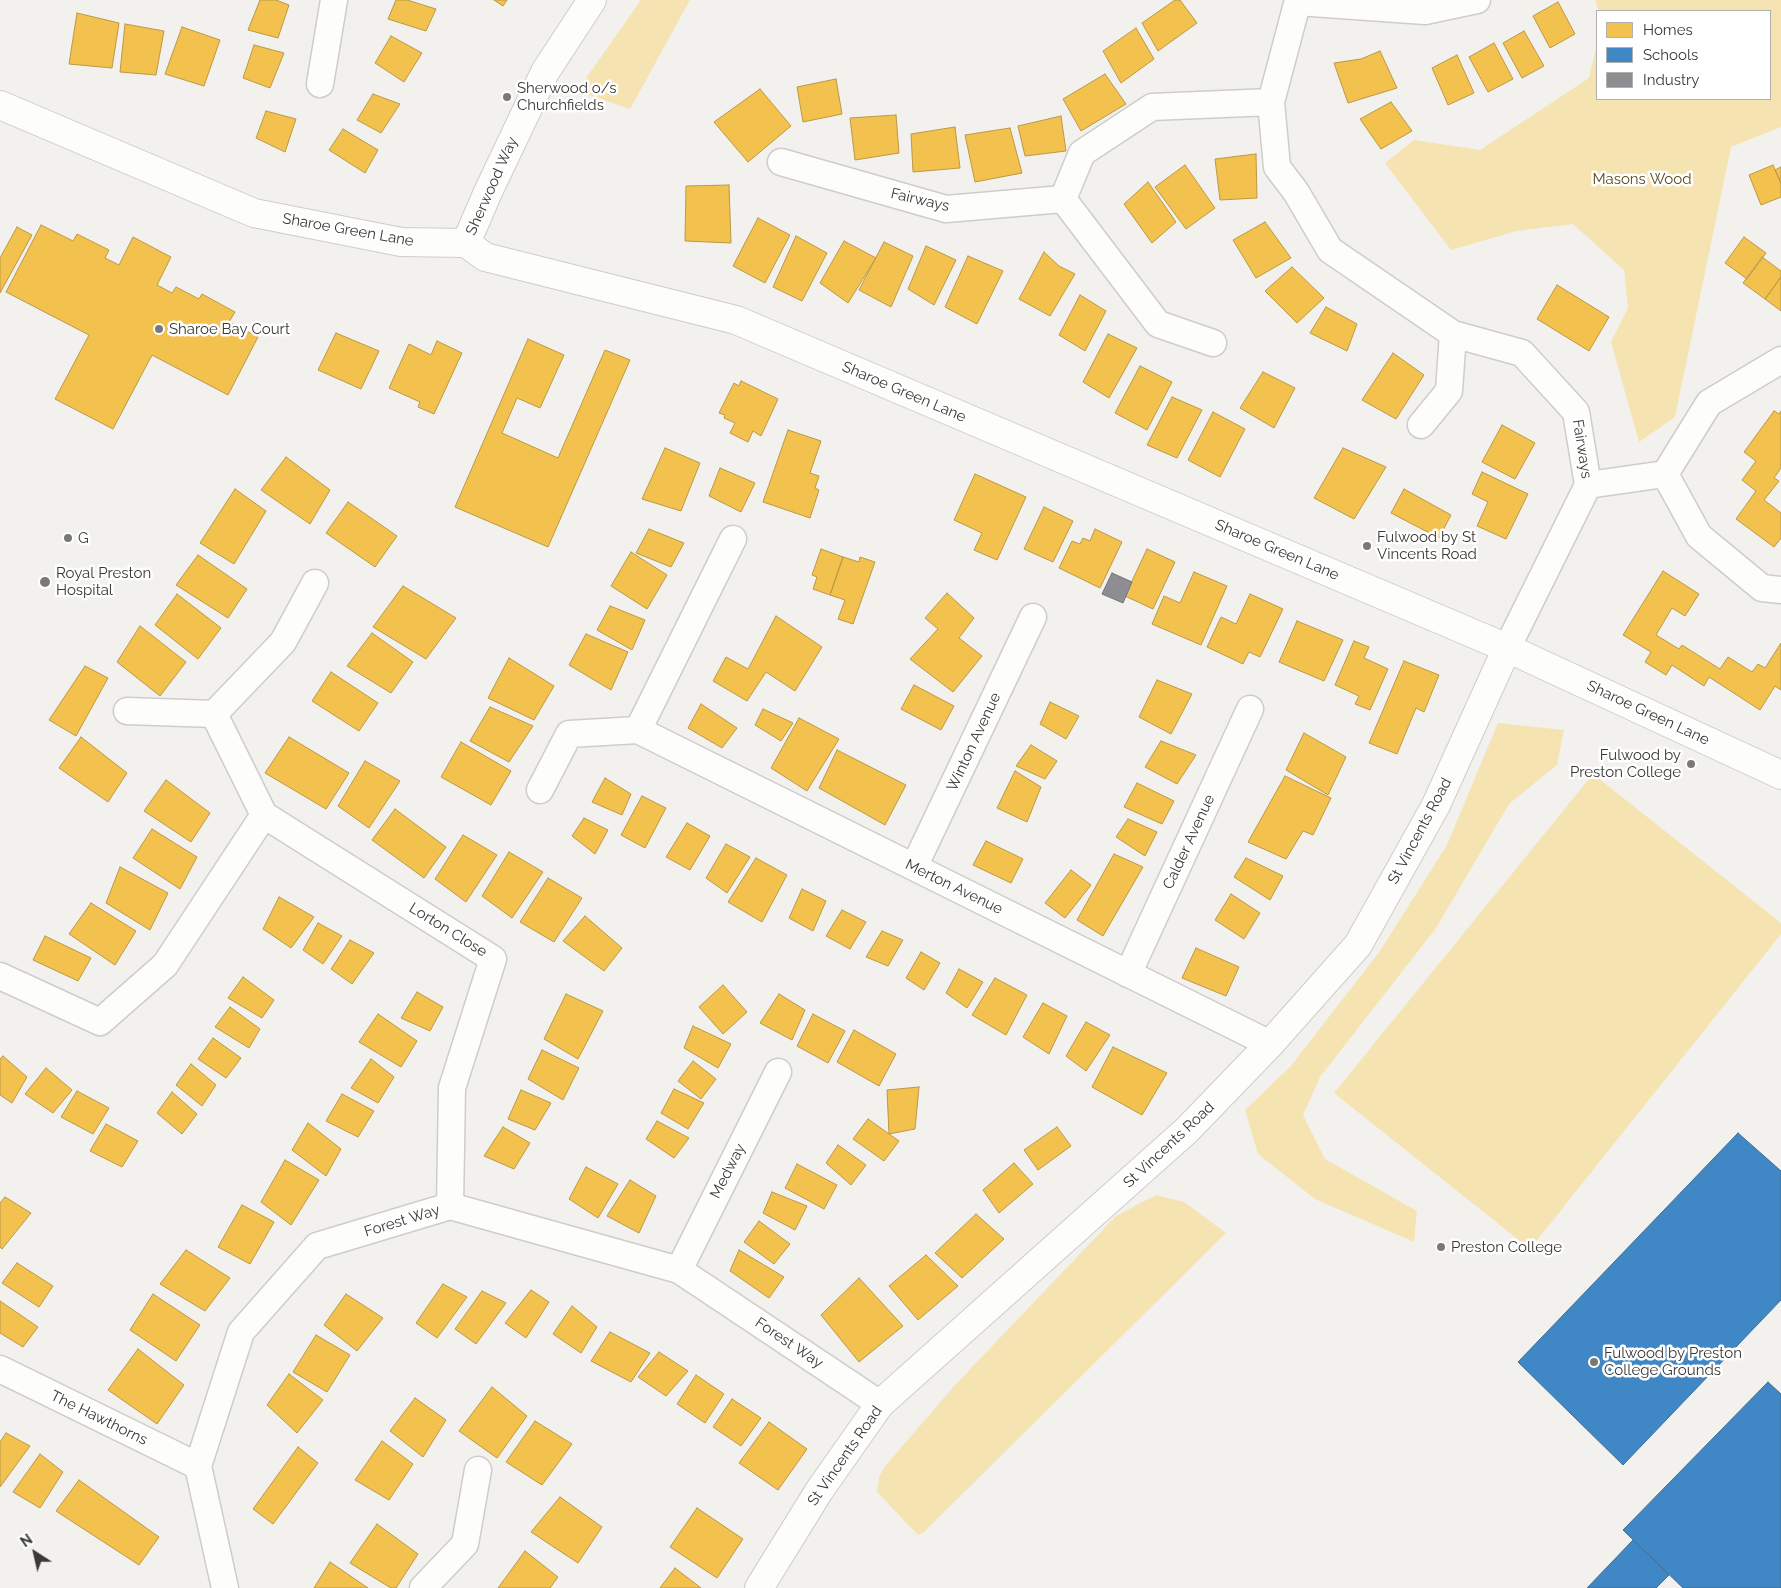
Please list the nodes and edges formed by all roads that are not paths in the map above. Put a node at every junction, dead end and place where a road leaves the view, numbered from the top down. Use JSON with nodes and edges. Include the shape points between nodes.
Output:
{"nodes":[{"id":1,"x":334,"y":0,"type":"edge"},
{"id":2,"x":592,"y":0,"type":"edge"},
{"id":3,"x":1477,"y":0,"type":"edge"},
{"id":4,"x":1298,"y":1,"type":"edge"},
{"id":5,"x":320,"y":84,"type":"dead end"},
{"id":6,"x":1271,"y":102,"type":"junction"},
{"id":7,"x":0,"y":105,"type":"edge"},
{"id":8,"x":780,"y":162,"type":"dead end"},
{"id":9,"x":1063,"y":199,"type":"junction"},
{"id":10,"x":466,"y":243,"type":"junction"},
{"id":11,"x":1453,"y":334,"type":"junction"},
{"id":12,"x":1213,"y":343,"type":"dead end"},
{"id":13,"x":1781,"y":360,"type":"edge"},
{"id":14,"x":1421,"y":425,"type":"dead end"},
{"id":15,"x":1665,"y":474,"type":"junction"},
{"id":16,"x":1588,"y":485,"type":"junction"},
{"id":17,"x":733,"y":538,"type":"dead end"},
{"id":18,"x":315,"y":584,"type":"dead end"},
{"id":19,"x":1781,"y":590,"type":"edge"},
{"id":20,"x":1033,"y":617,"type":"dead end"},
{"id":21,"x":1507,"y":648,"type":"junction"},
{"id":22,"x":1250,"y":709,"type":"dead end"},
{"id":23,"x":127,"y":711,"type":"dead end"},
{"id":24,"x":214,"y":714,"type":"junction"},
{"id":25,"x":638,"y":730,"type":"junction"},
{"id":26,"x":1781,"y":775,"type":"edge"},
{"id":27,"x":540,"y":790,"type":"dead end"},
{"id":28,"x":264,"y":815,"type":"junction"},
{"id":29,"x":914,"y":867,"type":"junction"},
{"id":30,"x":1128,"y":974,"type":"junction"},
{"id":31,"x":0,"y":976,"type":"edge"},
{"id":32,"x":1270,"y":1044,"type":"junction"},
{"id":33,"x":778,"y":1072,"type":"dead end"},
{"id":34,"x":450,"y":1206,"type":"junction"},
{"id":35,"x":679,"y":1270,"type":"junction"},
{"id":36,"x":0,"y":1369,"type":"edge"},
{"id":37,"x":880,"y":1404,"type":"junction"},
{"id":38,"x":198,"y":1466,"type":"junction"},
{"id":39,"x":478,"y":1470,"type":"dead end"},
{"id":40,"x":226,"y":1588,"type":"edge"},
{"id":41,"x":423,"y":1588,"type":"edge"},
{"id":42,"x":759,"y":1588,"type":"edge"}],
"edges":[{"from":1,"to":5,"type":"street"},
{"from":2,"to":10,"type":"street","name":"Sherwood Way","via":[[545,72]]},
{"from":3,"to":4,"type":"street","name":"Fairways","via":[[1425,11]]},
{"from":4,"to":6,"type":"street","name":"Fairways"},
{"from":6,"to":9,"type":"street","via":[[1152,107],[1082,153]]},
{"from":6,"to":11,"type":"street","name":"Fairways","via":[[1277,167],[1296,192],[1330,250]]},
{"from":7,"to":10,"type":"street","name":"Sharoe Green Lane","via":[[254,214],[401,242]]},
{"from":8,"to":9,"type":"street","name":"Fairways","via":[[946,209]]},
{"from":9,"to":12,"type":"street","via":[[1158,324]]},
{"from":10,"to":21,"type":"street","name":"Sharoe Green Lane","via":[[485,257],[736,320]]},
{"from":11,"to":14,"type":"street","via":[[1449,391]]},
{"from":11,"to":16,"type":"street","name":"Fairways","via":[[1522,353],[1576,412]]},
{"from":13,"to":15,"type":"street","via":[[1709,403]]},
{"from":15,"to":16,"type":"street"},
{"from":15,"to":19,"type":"street","via":[[1699,536],[1762,588]]},
{"from":16,"to":21,"type":"street","name":"Fairways"},
{"from":17,"to":25,"type":"street"},
{"from":18,"to":24,"type":"street","via":[[283,642]]},
{"from":20,"to":29,"type":"street","name":"Winton Avenue"},
{"from":21,"to":26,"type":"street","name":"Sharoe Green Lane"},
{"from":21,"to":32,"type":"street","name":"St Vincents Road","via":[[1436,804],[1358,946]]},
{"from":22,"to":30,"type":"street","name":"Calder Avenue"},
{"from":23,"to":24,"type":"street"},
{"from":24,"to":28,"type":"street"},
{"from":25,"to":27,"type":"street","name":"Merton Avenue","via":[[569,734]]},
{"from":25,"to":29,"type":"street","name":"Merton Avenue"},
{"from":28,"to":31,"type":"street","via":[[164,965],[100,1022]]},
{"from":28,"to":34,"type":"street","name":"Lorton Close","via":[[493,959],[452,1088]]},
{"from":29,"to":30,"type":"street","name":"Merton Avenue"},
{"from":30,"to":32,"type":"street","name":"Merton Avenue"},
{"from":32,"to":37,"type":"street","name":"St Vincents Road","via":[[1188,1130]]},
{"from":33,"to":35,"type":"street","name":"Medway"},
{"from":34,"to":35,"type":"street","name":"Forest Way"},
{"from":34,"to":38,"type":"street","name":"Forest Way","via":[[317,1246],[241,1332]]},
{"from":35,"to":37,"type":"street","name":"Forest Way"},
{"from":36,"to":38,"type":"street","name":"The Hawthorns"},
{"from":37,"to":42,"type":"street","name":"St Vincents Road","via":[[819,1491]]},
{"from":38,"to":40,"type":"street"},
{"from":39,"to":41,"type":"street","via":[[465,1544]]}]}
